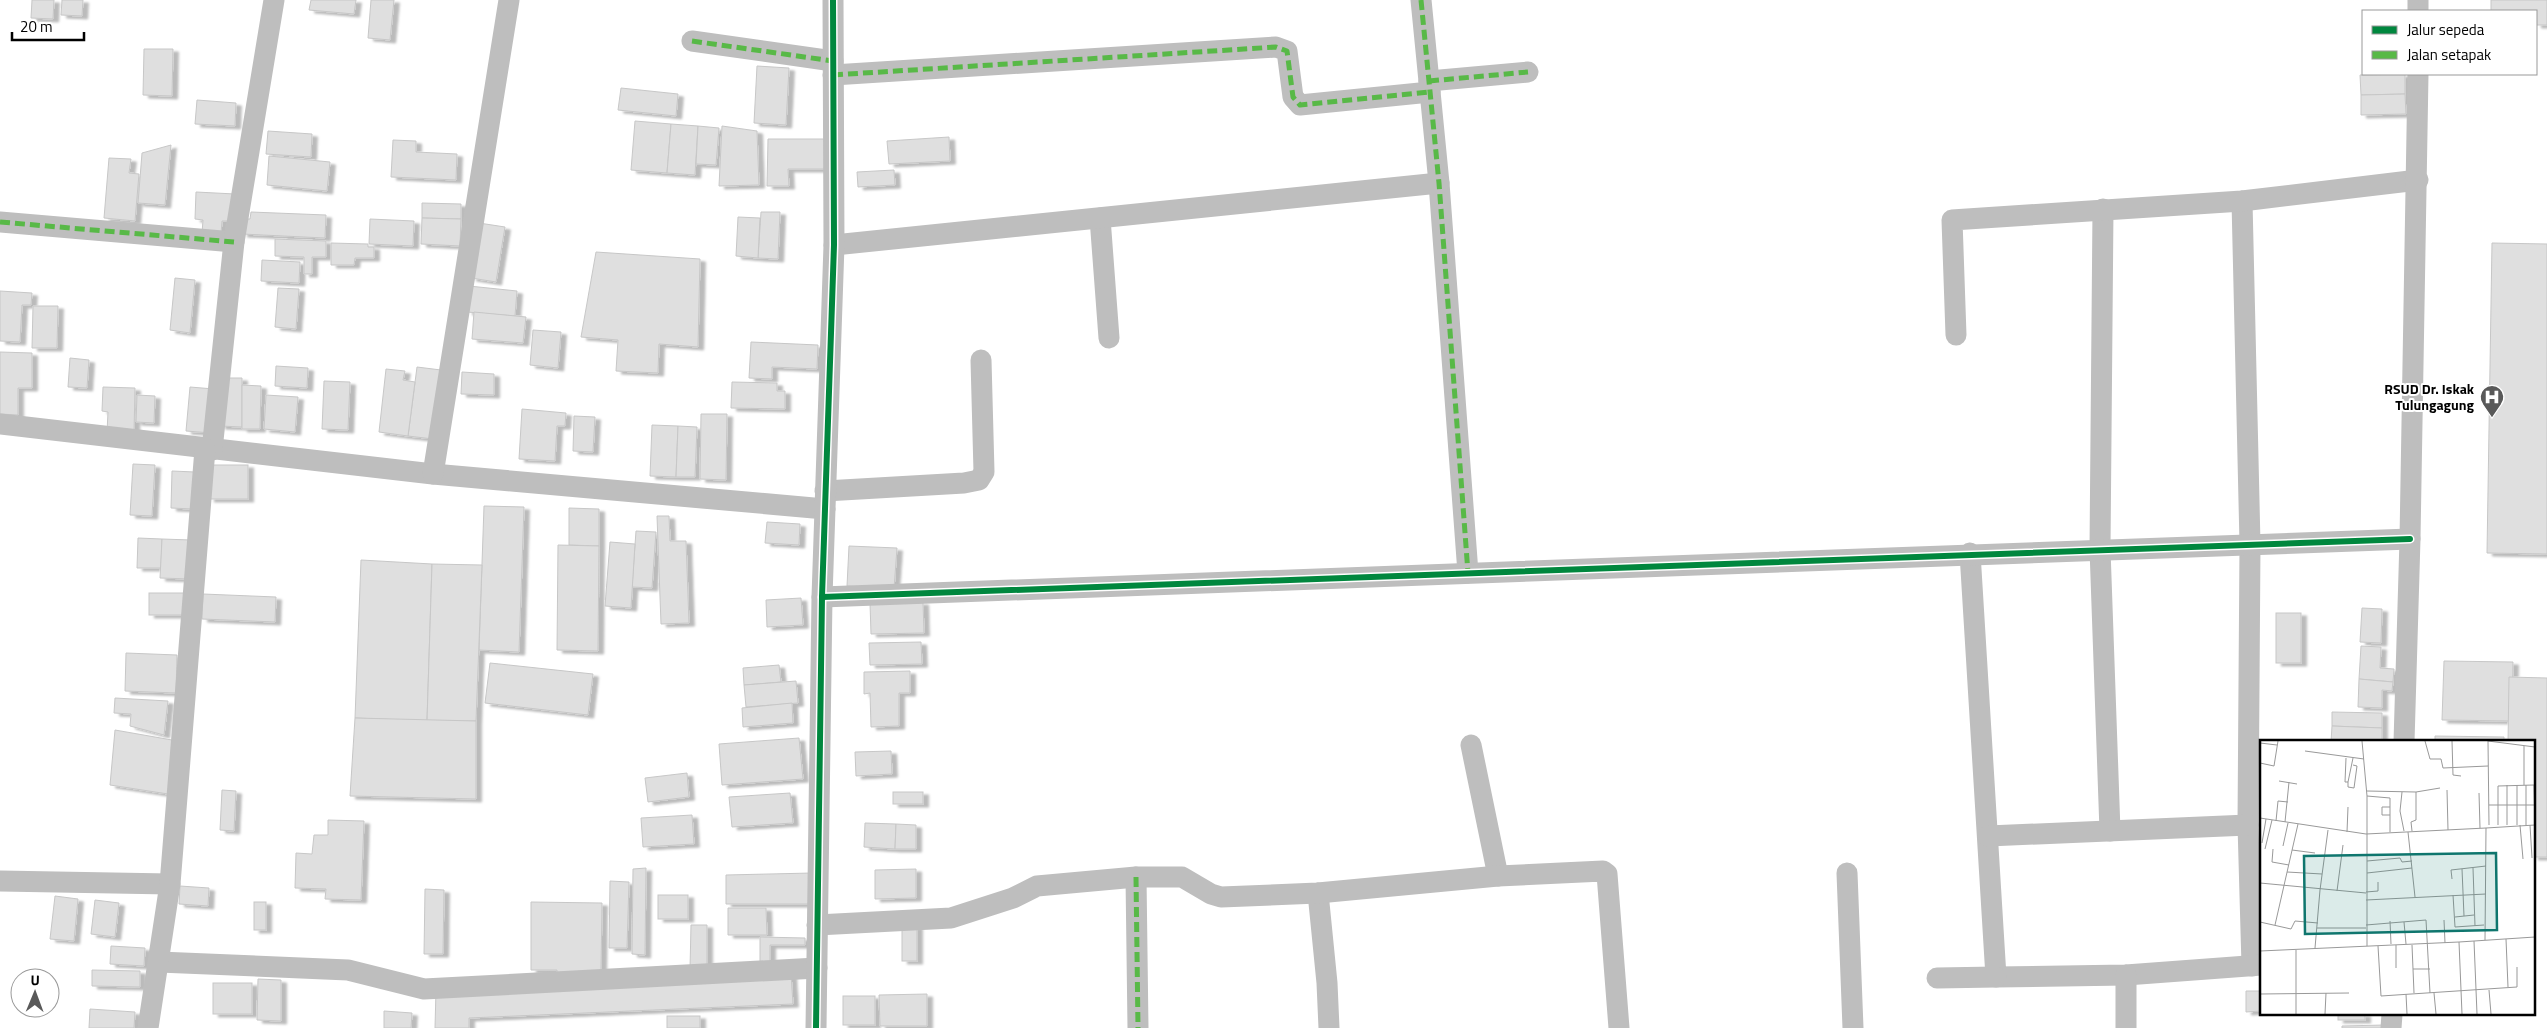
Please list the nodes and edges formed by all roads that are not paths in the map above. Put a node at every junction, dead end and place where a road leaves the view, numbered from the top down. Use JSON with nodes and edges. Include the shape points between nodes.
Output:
{"nodes":[{"id":1,"x":274,"y":0,"type":"edge"},
{"id":2,"x":509,"y":0,"type":"edge"},
{"id":3,"x":833,"y":0,"type":"edge"},
{"id":4,"x":1421,"y":0,"type":"edge"},
{"id":5,"x":692,"y":41,"type":"dead end"},
{"id":6,"x":833,"y":68,"type":"junction"},
{"id":7,"x":1528,"y":72,"type":"dead end"},
{"id":8,"x":2418,"y":75,"type":"edge"},
{"id":9,"x":1429,"y":86,"type":"junction"},
{"id":10,"x":2418,"y":180,"type":"junction"},
{"id":11,"x":1439,"y":183,"type":"junction"},
{"id":12,"x":2242,"y":201,"type":"junction"},
{"id":13,"x":2103,"y":209,"type":"junction"},
{"id":14,"x":1100,"y":218,"type":"junction"},
{"id":15,"x":0,"y":222,"type":"edge"},
{"id":16,"x":234,"y":242,"type":"junction"},
{"id":17,"x":834,"y":245,"type":"junction"},
{"id":18,"x":1956,"y":335,"type":"dead end"},
{"id":19,"x":1109,"y":338,"type":"dead end"},
{"id":20,"x":981,"y":360,"type":"dead end"},
{"id":21,"x":0,"y":424,"type":"edge"},
{"id":22,"x":209,"y":450,"type":"junction"},
{"id":23,"x":433,"y":474,"type":"junction"},
{"id":24,"x":825,"y":500,"type":"junction"},
{"id":25,"x":2410,"y":539,"type":"junction"},
{"id":26,"x":2250,"y":544,"type":"junction"},
{"id":27,"x":2100,"y":550,"type":"junction"},
{"id":28,"x":1970,"y":553,"type":"junction"},
{"id":29,"x":1468,"y":573,"type":"junction"},
{"id":30,"x":822,"y":597,"type":"junction"},
{"id":31,"x":2404,"y":740,"type":"edge"},
{"id":32,"x":1471,"y":745,"type":"dead end"},
{"id":33,"x":2248,"y":825,"type":"junction"},
{"id":34,"x":2110,"y":831,"type":"junction"},
{"id":35,"x":1988,"y":836,"type":"junction"},
{"id":36,"x":1847,"y":873,"type":"dead end"},
{"id":37,"x":1498,"y":876,"type":"junction"},
{"id":38,"x":1136,"y":877,"type":"junction"},
{"id":39,"x":0,"y":881,"type":"edge"},
{"id":40,"x":170,"y":884,"type":"junction"},
{"id":41,"x":1318,"y":893,"type":"junction"},
{"id":42,"x":817,"y":925,"type":"junction"},
{"id":43,"x":159,"y":962,"type":"junction"},
{"id":44,"x":2256,"y":966,"type":"edge"},
{"id":45,"x":817,"y":968,"type":"junction"},
{"id":46,"x":2126,"y":975,"type":"junction"},
{"id":47,"x":1996,"y":976,"type":"junction"},
{"id":48,"x":1937,"y":978,"type":"dead end"},
{"id":49,"x":148,"y":1028,"type":"edge"},
{"id":50,"x":816,"y":1028,"type":"edge"},
{"id":51,"x":1138,"y":1028,"type":"edge"},
{"id":52,"x":1329,"y":1028,"type":"edge"},
{"id":53,"x":1619,"y":1028,"type":"edge"},
{"id":54,"x":1853,"y":1028,"type":"edge"},
{"id":55,"x":2126,"y":1028,"type":"edge"}],
"edges":[{"from":1,"to":16,"type":"street"},
{"from":2,"to":23,"type":"street"},
{"from":3,"to":6,"type":"street"},
{"from":4,"to":9,"type":"street"},
{"from":5,"to":6,"type":"street"},
{"from":6,"to":9,"type":"street","via":[[1276,47],[1287,51],[1294,97],[1300,105]]},
{"from":6,"to":17,"type":"street"},
{"from":7,"to":9,"type":"street"},
{"from":8,"to":10,"type":"street"},
{"from":9,"to":11,"type":"street"},
{"from":10,"to":12,"type":"street"},
{"from":10,"to":25,"type":"street"},
{"from":11,"to":14,"type":"street"},
{"from":11,"to":29,"type":"street"},
{"from":12,"to":13,"type":"street"},
{"from":12,"to":26,"type":"street"},
{"from":13,"to":18,"type":"street","via":[[1952,220]]},
{"from":13,"to":27,"type":"street"},
{"from":14,"to":17,"type":"street"},
{"from":14,"to":19,"type":"street"},
{"from":15,"to":16,"type":"street"},
{"from":16,"to":22,"type":"street"},
{"from":17,"to":24,"type":"street"},
{"from":20,"to":24,"type":"street","via":[[984,472],[979,480]]},
{"from":21,"to":22,"type":"street"},
{"from":22,"to":23,"type":"street"},
{"from":22,"to":40,"type":"street"},
{"from":23,"to":24,"type":"street"},
{"from":24,"to":30,"type":"street"},
{"from":25,"to":26,"type":"street"},
{"from":25,"to":31,"type":"street"},
{"from":26,"to":27,"type":"street"},
{"from":26,"to":33,"type":"street"},
{"from":27,"to":28,"type":"street"},
{"from":27,"to":34,"type":"street"},
{"from":28,"to":29,"type":"street"},
{"from":28,"to":35,"type":"street"},
{"from":29,"to":30,"type":"street"},
{"from":30,"to":42,"type":"street"},
{"from":32,"to":37,"type":"street"},
{"from":33,"to":34,"type":"street"},
{"from":33,"to":44,"type":"street"},
{"from":34,"to":35,"type":"street"},
{"from":35,"to":47,"type":"street"},
{"from":36,"to":54,"type":"street"},
{"from":37,"to":41,"type":"street"},
{"from":37,"to":53,"type":"street","via":[[1605,871]]},
{"from":38,"to":41,"type":"street","via":[[1182,877],[1221,897]]},
{"from":38,"to":42,"type":"street","via":[[1037,886],[1013,898],[951,918]]},
{"from":38,"to":51,"type":"street"},
{"from":39,"to":40,"type":"street"},
{"from":40,"to":43,"type":"street"},
{"from":41,"to":52,"type":"street"},
{"from":42,"to":45,"type":"street"},
{"from":43,"to":45,"type":"street","via":[[348,970],[424,989]]},
{"from":43,"to":49,"type":"street"},
{"from":44,"to":46,"type":"street"},
{"from":45,"to":50,"type":"street"},
{"from":46,"to":47,"type":"street"},
{"from":46,"to":55,"type":"street"},
{"from":47,"to":48,"type":"street"}]}
